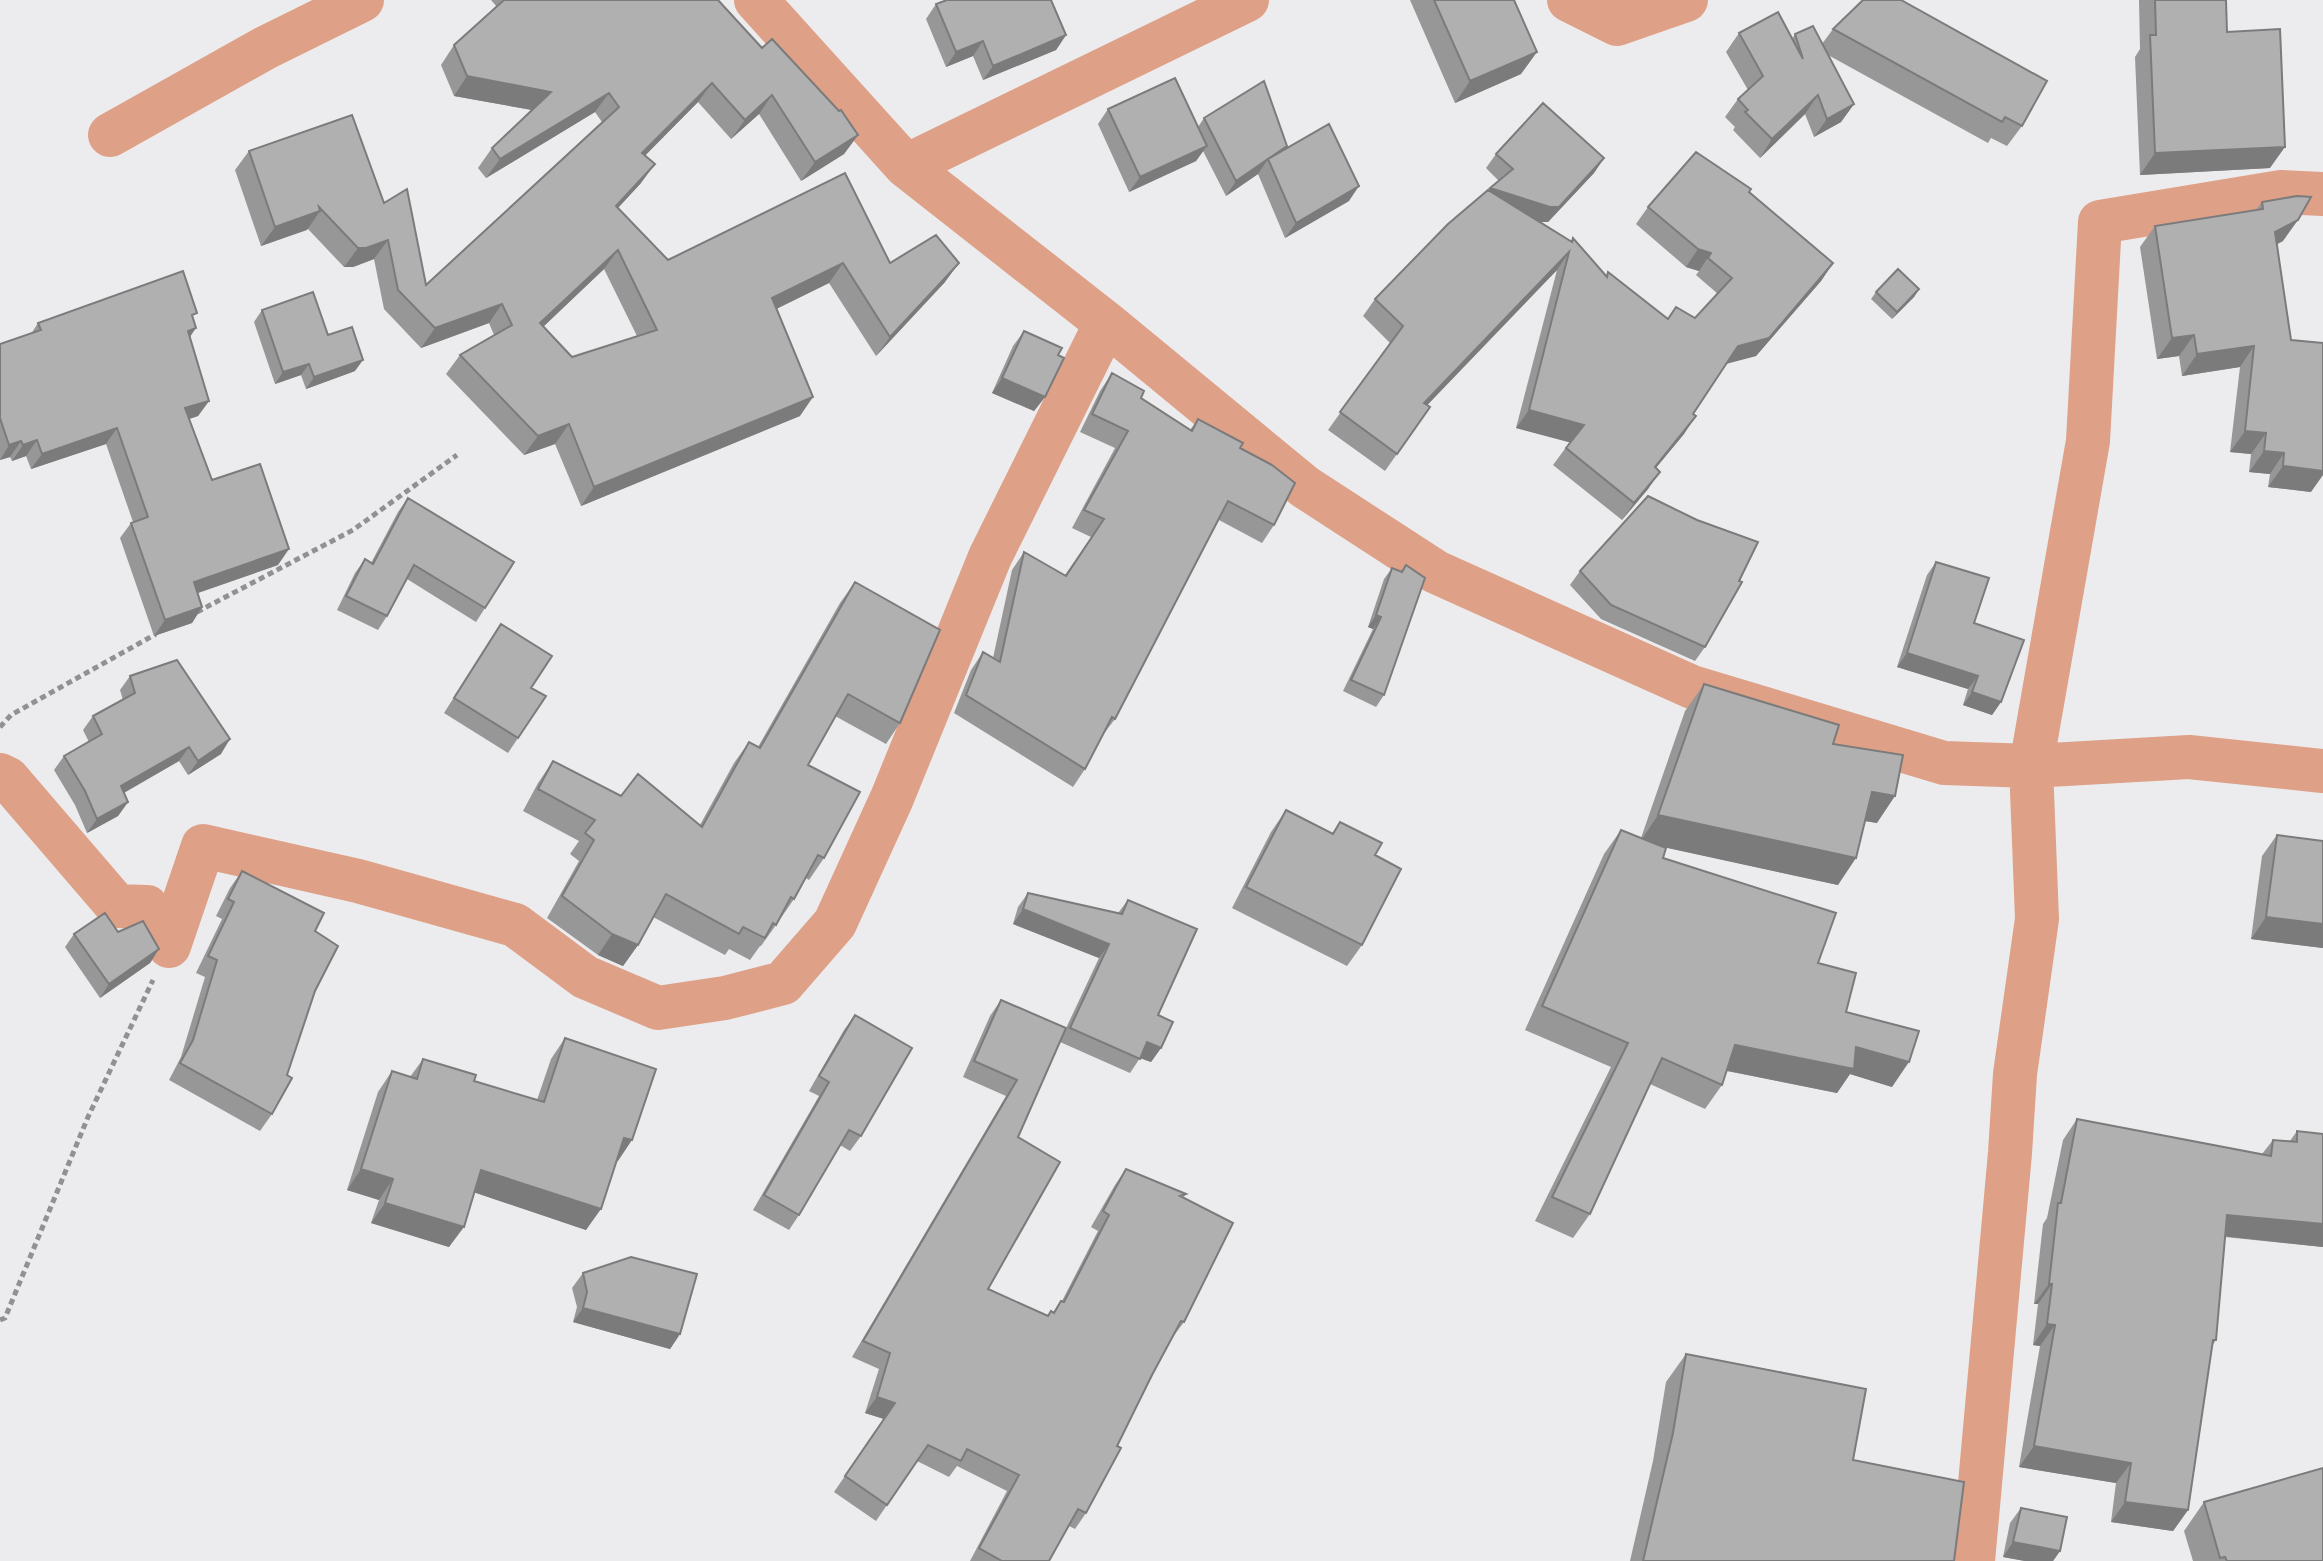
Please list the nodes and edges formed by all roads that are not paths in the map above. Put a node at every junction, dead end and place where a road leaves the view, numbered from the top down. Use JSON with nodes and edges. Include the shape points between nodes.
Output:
{"nodes":[{"id":1,"x":362,"y":0,"type":"edge"},
{"id":2,"x":756,"y":0,"type":"edge"},
{"id":3,"x":1247,"y":0,"type":"edge"},
{"id":4,"x":1569,"y":0,"type":"edge"},
{"id":5,"x":1686,"y":0,"type":"edge"},
{"id":6,"x":110,"y":135,"type":"dead end"},
{"id":7,"x":906,"y":166,"type":"junction"},
{"id":8,"x":2323,"y":194,"type":"edge"},
{"id":9,"x":1106,"y":323,"type":"junction"},
{"id":10,"x":2031,"y":766,"type":"junction"},
{"id":11,"x":2323,"y":771,"type":"edge"},
{"id":12,"x":0,"y":775,"type":"edge"},
{"id":13,"x":1973,"y":1561,"type":"edge"}],
"edges":[{"from":1,"to":6,"type":"street"},
{"from":2,"to":7,"type":"street"},
{"from":3,"to":7,"type":"street"},
{"from":4,"to":5,"type":"street","via":[[1617,24]]},
{"from":7,"to":9,"type":"street"},
{"from":8,"to":10,"type":"street","via":[[2281,192],[2100,222],[2088,441]]},
{"from":9,"to":10,"type":"street","via":[[1305,487],[1436,572],[1692,687],[1944,763]]},
{"from":9,"to":12,"type":"street","via":[[990,557],[835,923],[783,983],[658,1008],[585,977],[515,925],[358,881],[203,846],[169,946],[147,907],[117,906]]},
{"from":10,"to":11,"type":"street","via":[[2189,757]]},
{"from":10,"to":13,"type":"street","via":[[2037,919],[2015,1074]]}]}
